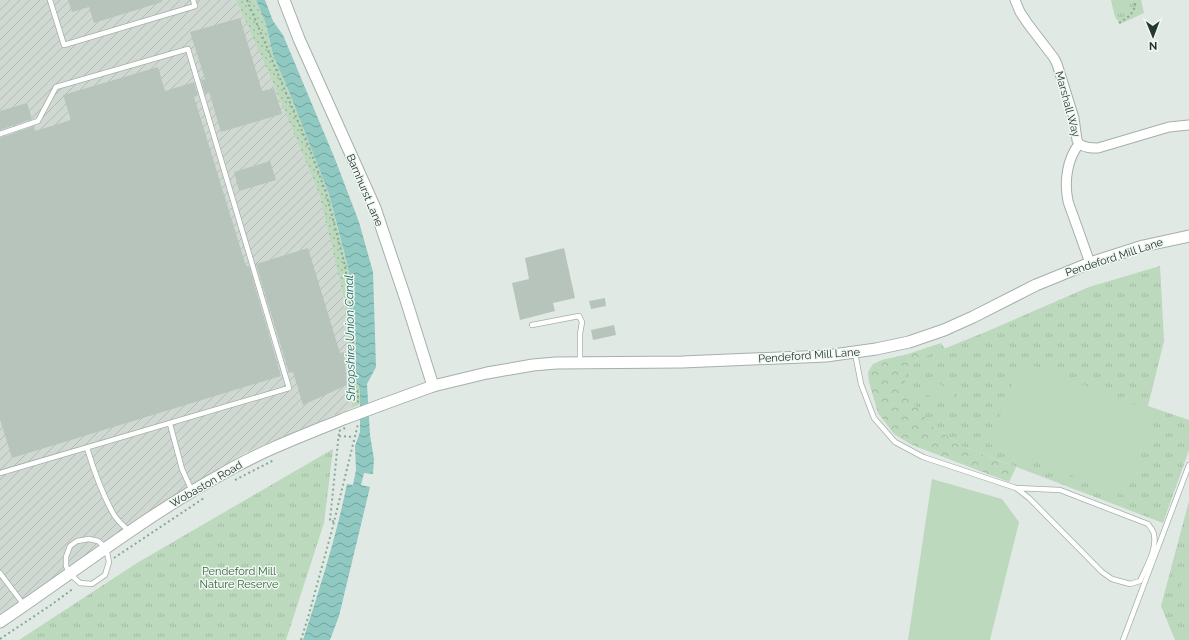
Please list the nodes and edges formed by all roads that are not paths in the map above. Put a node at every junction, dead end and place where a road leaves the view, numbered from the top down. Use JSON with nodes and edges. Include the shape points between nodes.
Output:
{"nodes":[{"id":1,"x":50,"y":0,"type":"edge"},
{"id":2,"x":193,"y":0,"type":"edge"},
{"id":3,"x":284,"y":0,"type":"edge"},
{"id":4,"x":1014,"y":0,"type":"edge"},
{"id":5,"x":1189,"y":125,"type":"edge"},
{"id":6,"x":0,"y":134,"type":"edge"},
{"id":7,"x":1079,"y":144,"type":"junction"},
{"id":8,"x":1189,"y":236,"type":"edge"},
{"id":9,"x":1090,"y":263,"type":"junction"},
{"id":10,"x":532,"y":324,"type":"dead end"},
{"id":11,"x":855,"y":353,"type":"junction"},
{"id":12,"x":580,"y":362,"type":"junction"},
{"id":13,"x":433,"y":386,"type":"junction"},
{"id":14,"x":170,"y":424,"type":"junction"},
{"id":15,"x":87,"y":448,"type":"junction"},
{"id":16,"x":1189,"y":465,"type":"edge"},
{"id":17,"x":0,"y":473,"type":"edge"},
{"id":18,"x":1016,"y":488,"type":"junction"},
{"id":19,"x":192,"y":491,"type":"junction"},
{"id":20,"x":128,"y":532,"type":"junction"},
{"id":21,"x":106,"y":548,"type":"junction"},
{"id":22,"x":0,"y":573,"type":"edge"},
{"id":23,"x":70,"y":574,"type":"junction"},
{"id":24,"x":24,"y":606,"type":"junction"},
{"id":25,"x":0,"y":622,"type":"edge"},
{"id":26,"x":1123,"y":640,"type":"edge"}],
"edges":[{"from":1,"to":2,"type":"lane","via":[[64,45],[195,6]]},
{"from":3,"to":13,"type":"street","name":"Barnhurst Lane","via":[[374,208]]},
{"from":4,"to":7,"type":"street","name":"Marshall Way","via":[[1057,64],[1074,118]]},
{"from":5,"to":7,"type":"street","via":[[1165,128],[1098,148]]},
{"from":6,"to":14,"type":"lane","via":[[38,121],[56,87],[188,49],[289,388]]},
{"from":7,"to":9,"type":"street","name":"Marshall Way","via":[[1071,158],[1067,193]]},
{"from":8,"to":9,"type":"street","name":"Pendeford Mill Lane","via":[[1150,244]]},
{"from":9,"to":11,"type":"street","name":"Pendeford Mill Lane","via":[[1036,285],[944,330],[909,342]]},
{"from":10,"to":12,"type":"lane","via":[[580,316]]},
{"from":11,"to":12,"type":"street","name":"Pendeford Mill Lane","via":[[682,362]]},
{"from":11,"to":18,"type":"lane","via":[[861,384],[874,418],[895,442],[923,457]]},
{"from":12,"to":13,"type":"street","name":"Pendeford Mill Lane","via":[[533,365]]},
{"from":13,"to":19,"type":"street","name":"Wobaston Road","bridge":true,"via":[[301,436],[249,459]]},
{"from":14,"to":15,"type":"lane"},
{"from":14,"to":19,"type":"lane","via":[[182,469]]},
{"from":15,"to":17,"type":"lane"},
{"from":15,"to":20,"type":"lane","via":[[106,499]]},
{"from":16,"to":26,"type":"lane"},
{"from":18,"to":18,"type":"lane","via":[[1060,490],[1148,524],[1154,534],[1154,544],[1140,581],[1130,584],[1112,579],[1102,572]]},
{"from":19,"to":20,"type":"street","name":"Wobaston Road"},
{"from":20,"to":21,"type":"street","name":"Wobaston Road"},
{"from":21,"to":23,"type":"street","name":"Wobaston Road"},
{"from":21,"to":23,"type":"lane","via":[[109,562],[105,575],[92,584],[80,583]]},
{"from":21,"to":23,"type":"lane","via":[[98,541],[89,539],[77,541],[70,546],[66,566]]},
{"from":22,"to":24,"type":"lane"},
{"from":23,"to":24,"type":"street","name":"Wobaston Road"},
{"from":24,"to":25,"type":"street","name":"Wobaston Road"}]}
